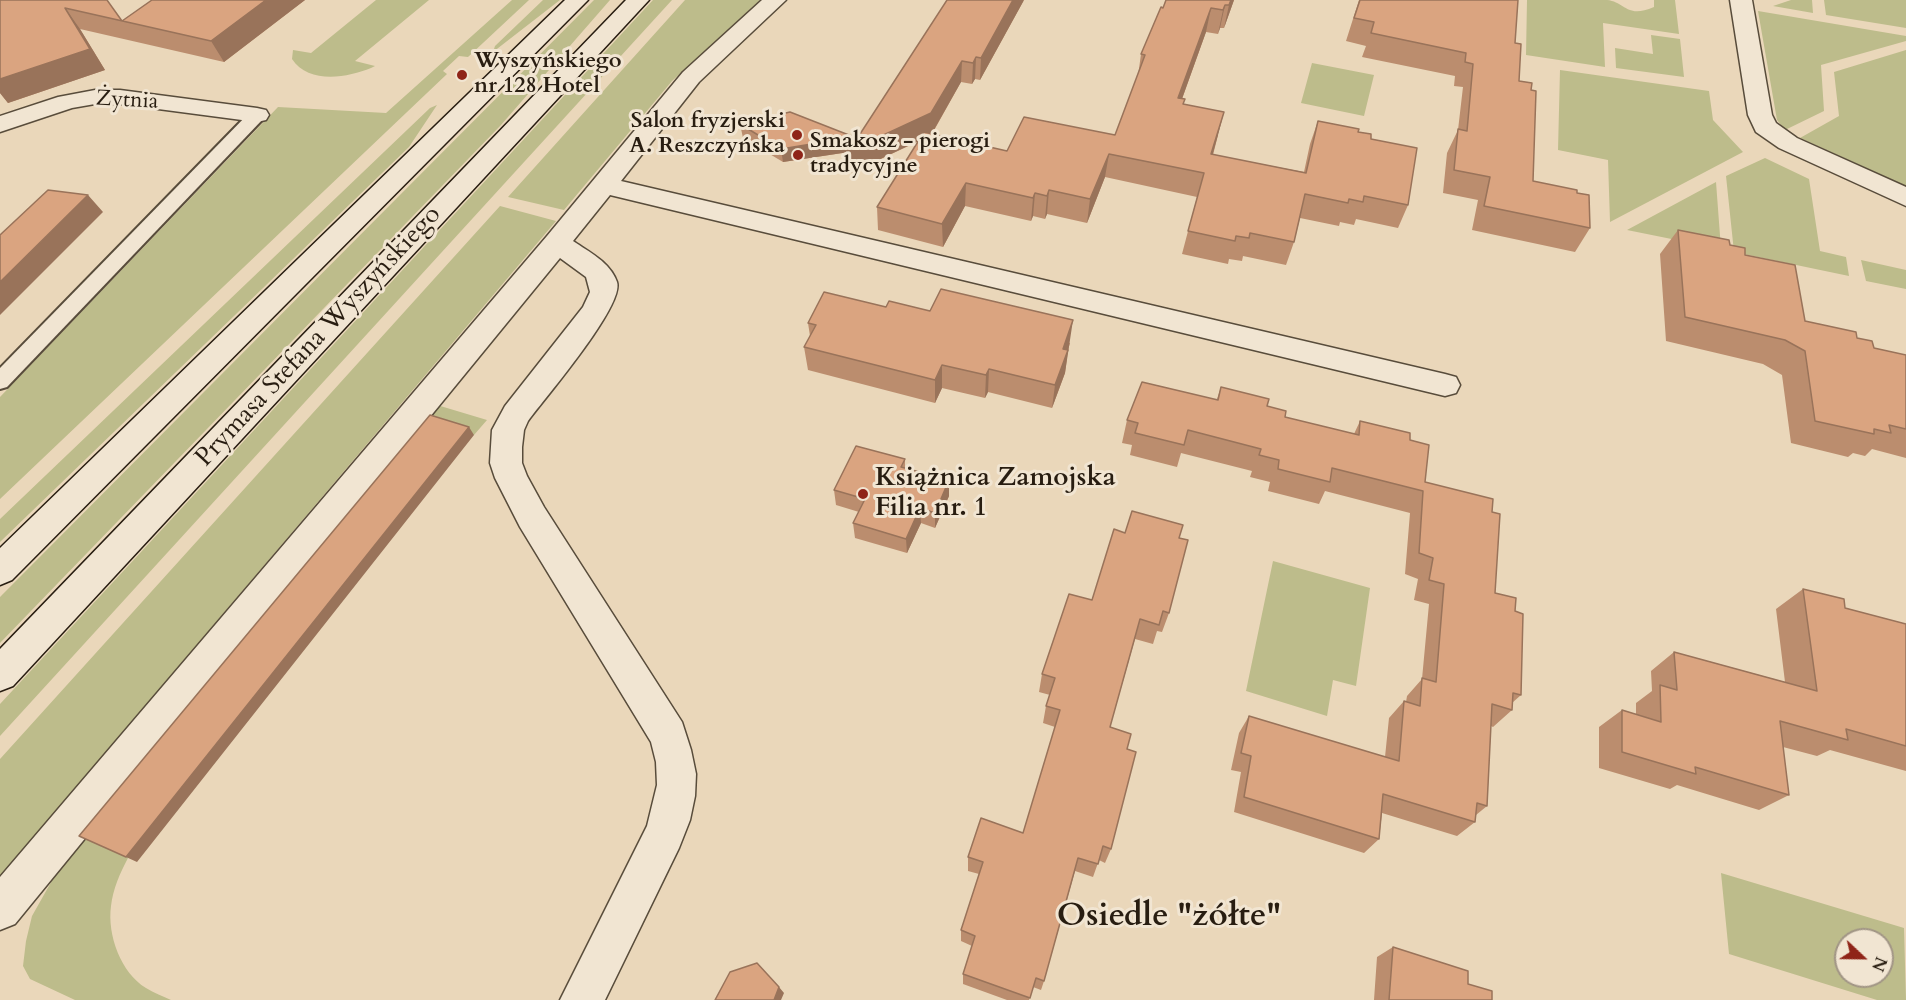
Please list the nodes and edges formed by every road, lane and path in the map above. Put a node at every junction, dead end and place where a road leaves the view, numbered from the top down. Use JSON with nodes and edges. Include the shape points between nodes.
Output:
{"nodes":[{"id":1,"x":577,"y":0,"type":"edge"},
{"id":2,"x":638,"y":0,"type":"edge"},
{"id":3,"x":775,"y":0,"type":"edge"},
{"id":4,"x":1741,"y":0,"type":"edge"},
{"id":5,"x":256,"y":115,"type":"joint"},
{"id":6,"x":0,"y":124,"type":"edge"},
{"id":7,"x":603,"y":185,"type":"junction"},
{"id":8,"x":1906,"y":197,"type":"edge"},
{"id":9,"x":556,"y":243,"type":"junction"},
{"id":10,"x":0,"y":381,"type":"edge"},
{"id":11,"x":1445,"y":385,"type":"dead end"},
{"id":12,"x":0,"y":570,"type":"edge"},
{"id":13,"x":0,"y":674,"type":"edge"},
{"id":14,"x":0,"y":909,"type":"edge"},
{"id":15,"x":582,"y":1000,"type":"edge"}],
"edges":[{"from":1,"to":12,"type":"street","name":"Prymasa Stefana Wyszyńskiego"},
{"from":2,"to":13,"type":"street","name":"Prymasa Stefana Wyszyńskiego"},
{"from":3,"to":7,"type":"street","via":[[691,77]]},
{"from":4,"to":8,"type":"street","via":[[1765,127],[1788,143]]},
{"from":5,"to":6,"type":"street","name":"Żytnia","via":[[95,97]]},
{"from":5,"to":10,"type":"lane"},
{"from":7,"to":9,"type":"street"},
{"from":7,"to":11,"type":"street"},
{"from":9,"to":14,"type":"street"},
{"from":9,"to":15,"type":"street","via":[[597,271],[604,292],[595,312],[516,414],[508,430],[506,463],[532,517],[668,735],[678,783],[665,834]]}]}
